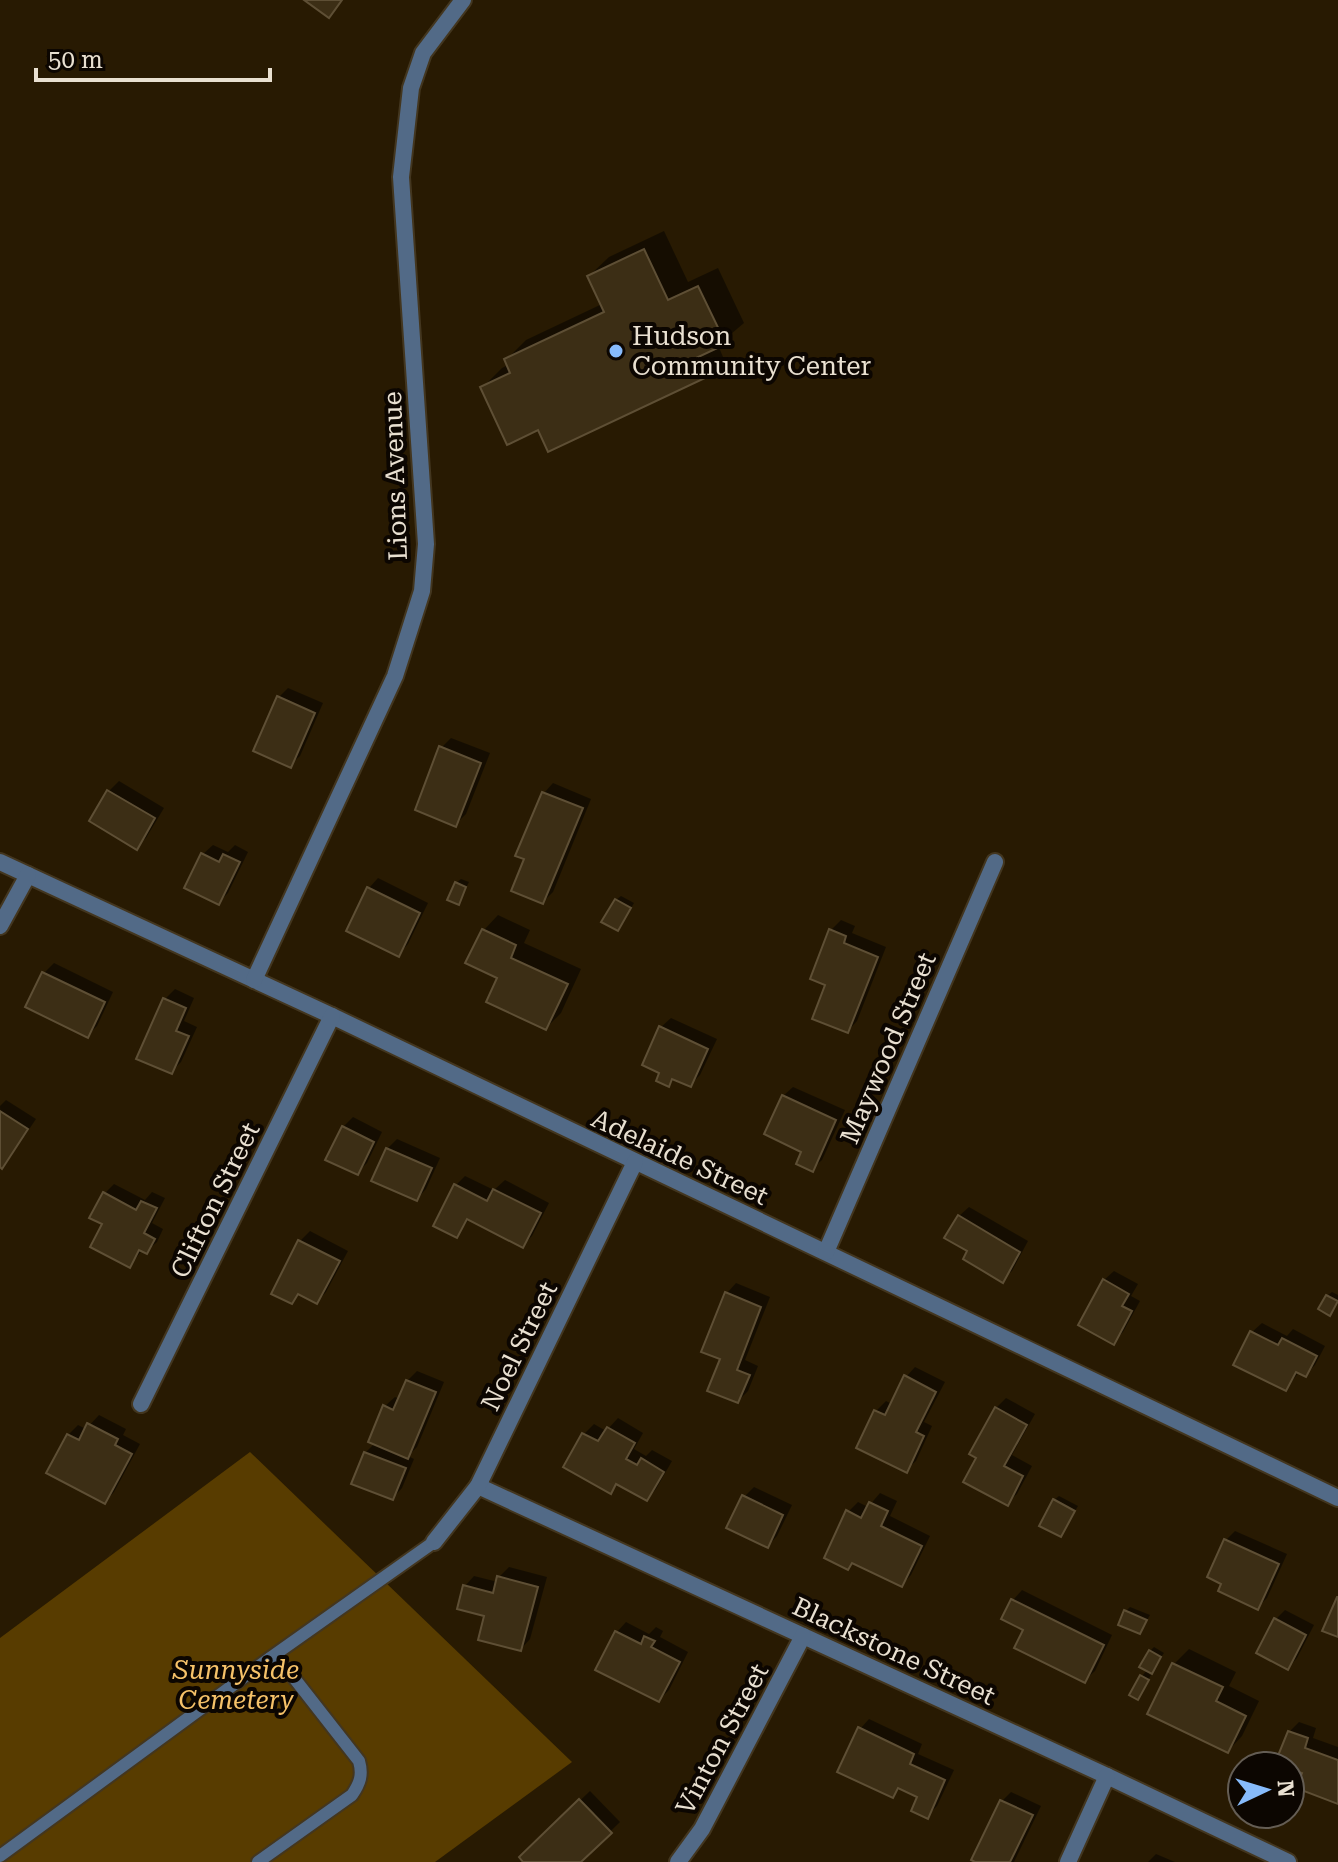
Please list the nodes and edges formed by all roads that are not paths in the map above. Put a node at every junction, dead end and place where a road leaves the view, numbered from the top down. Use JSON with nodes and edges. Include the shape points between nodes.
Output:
{"nodes":[{"id":1,"x":463,"y":0,"type":"edge"},
{"id":2,"x":0,"y":862,"type":"edge"},
{"id":3,"x":995,"y":862,"type":"dead end"},
{"id":4,"x":28,"y":875,"type":"junction"},
{"id":5,"x":0,"y":926,"type":"edge"},
{"id":6,"x":254,"y":980,"type":"junction"},
{"id":7,"x":332,"y":1016,"type":"junction"},
{"id":8,"x":635,"y":1162,"type":"junction"},
{"id":9,"x":826,"y":1252,"type":"junction"},
{"id":10,"x":141,"y":1404,"type":"dead end"},
{"id":11,"x":478,"y":1486,"type":"junction"},
{"id":12,"x":1338,"y":1498,"type":"edge"},
{"id":13,"x":434,"y":1542,"type":"joint"},
{"id":14,"x":803,"y":1636,"type":"junction"},
{"id":15,"x":270,"y":1658,"type":"junction"},
{"id":16,"x":1107,"y":1776,"type":"junction"},
{"id":17,"x":0,"y":1856,"type":"edge"},
{"id":18,"x":258,"y":1862,"type":"edge"},
{"id":19,"x":678,"y":1862,"type":"edge"},
{"id":20,"x":1068,"y":1862,"type":"edge"},
{"id":21,"x":1288,"y":1862,"type":"edge"}],
"edges":[{"from":1,"to":6,"type":"street","name":"Lions Avenue","via":[[423,53],[411,88],[401,177],[426,544],[422,591],[395,676]]},
{"from":2,"to":4,"type":"street","name":"Adelaide Street"},
{"from":3,"to":9,"type":"street","name":"Maywood Street"},
{"from":4,"to":5,"type":"street"},
{"from":4,"to":6,"type":"street","name":"Adelaide Street"},
{"from":6,"to":7,"type":"street","name":"Adelaide Street"},
{"from":7,"to":8,"type":"street","name":"Adelaide Street"},
{"from":7,"to":10,"type":"street","name":"Clifton Street"},
{"from":8,"to":9,"type":"street","name":"Adelaide Street"},
{"from":8,"to":11,"type":"street","name":"Noel Street"},
{"from":9,"to":12,"type":"street","name":"Adelaide Street"},
{"from":11,"to":13,"type":"street","name":"Noel Street"},
{"from":11,"to":14,"type":"street","name":"Blackstone Street"},
{"from":13,"to":15,"type":"lane"},
{"from":14,"to":16,"type":"street","name":"Blackstone Street"},
{"from":14,"to":19,"type":"street","name":"Vinton Street","via":[[702,1829]]},
{"from":15,"to":17,"type":"lane"},
{"from":15,"to":18,"type":"lane","via":[[287,1669],[359,1761],[362,1772],[352,1795]]},
{"from":16,"to":20,"type":"street"},
{"from":16,"to":21,"type":"street","name":"Blackstone Street"}]}
